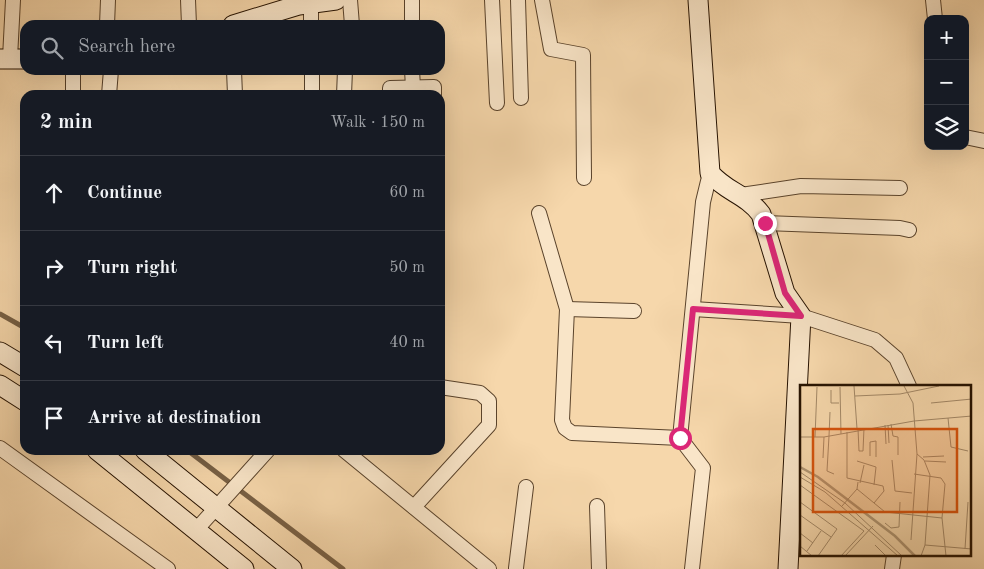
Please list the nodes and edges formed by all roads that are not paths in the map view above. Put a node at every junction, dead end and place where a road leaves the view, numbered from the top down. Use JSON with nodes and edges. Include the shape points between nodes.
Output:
{"nodes":[{"id":1,"x":13,"y":0,"type":"edge"},
{"id":2,"x":108,"y":0,"type":"edge"},
{"id":3,"x":188,"y":0,"type":"edge"},
{"id":4,"x":336,"y":0,"type":"edge"},
{"id":5,"x":350,"y":0,"type":"edge"},
{"id":6,"x":412,"y":0,"type":"edge"},
{"id":7,"x":492,"y":0,"type":"edge"},
{"id":8,"x":518,"y":0,"type":"edge"},
{"id":9,"x":542,"y":0,"type":"edge"},
{"id":10,"x":698,"y":0,"type":"edge"},
{"id":11,"x":933,"y":0,"type":"edge"},
{"id":12,"x":303,"y":3,"type":"edge"},
{"id":13,"x":935,"y":15,"type":"edge"},
{"id":14,"x":107,"y":20,"type":"edge"},
{"id":15,"x":189,"y":20,"type":"edge"},
{"id":16,"x":249,"y":20,"type":"edge"},
{"id":17,"x":309,"y":20,"type":"edge"},
{"id":18,"x":352,"y":20,"type":"edge"},
{"id":19,"x":412,"y":20,"type":"edge"},
{"id":20,"x":12,"y":59,"type":"edge"},
{"id":21,"x":73,"y":75,"type":"edge"},
{"id":22,"x":111,"y":75,"type":"edge"},
{"id":23,"x":234,"y":75,"type":"edge"},
{"id":24,"x":312,"y":75,"type":"edge"},
{"id":25,"x":344,"y":75,"type":"edge"},
{"id":26,"x":412,"y":75,"type":"edge"},
{"id":27,"x":413,"y":87,"type":"junction"},
{"id":28,"x":72,"y":90,"type":"edge"},
{"id":29,"x":109,"y":90,"type":"edge"},
{"id":30,"x":236,"y":90,"type":"edge"},
{"id":31,"x":312,"y":90,"type":"edge"},
{"id":32,"x":344,"y":90,"type":"edge"},
{"id":33,"x":390,"y":90,"type":"edge"},
{"id":34,"x":434,"y":90,"type":"edge"},
{"id":35,"x":521,"y":98,"type":"dead end"},
{"id":36,"x":497,"y":103,"type":"dead end"},
{"id":37,"x":969,"y":138,"type":"edge"},
{"id":38,"x":984,"y":140,"type":"edge"},
{"id":39,"x":710,"y":173,"type":"junction"},
{"id":40,"x":584,"y":178,"type":"dead end"},
{"id":41,"x":900,"y":188,"type":"dead end"},
{"id":42,"x":741,"y":194,"type":"junction"},
{"id":43,"x":539,"y":213,"type":"dead end"},
{"id":44,"x":765,"y":223,"type":"junction"},
{"id":45,"x":910,"y":230,"type":"dead end"},
{"id":46,"x":567,"y":309,"type":"junction"},
{"id":47,"x":693,"y":309,"type":"junction"},
{"id":48,"x":634,"y":311,"type":"dead end"},
{"id":49,"x":801,"y":316,"type":"junction"},
{"id":50,"x":0,"y":352,"type":"edge"},
{"id":51,"x":20,"y":364,"type":"edge"},
{"id":52,"x":0,"y":385,"type":"edge"},
{"id":53,"x":909,"y":385,"type":"edge"},
{"id":54,"x":445,"y":388,"type":"edge"},
{"id":55,"x":20,"y":398,"type":"edge"},
{"id":56,"x":680,"y":438,"type":"junction"},
{"id":57,"x":0,"y":448,"type":"edge"},
{"id":58,"x":103,"y":455,"type":"edge"},
{"id":59,"x":151,"y":455,"type":"edge"},
{"id":60,"x":263,"y":455,"type":"edge"},
{"id":61,"x":350,"y":455,"type":"edge"},
{"id":62,"x":526,"y":487,"type":"dead end"},
{"id":63,"x":597,"y":506,"type":"dead end"},
{"id":64,"x":216,"y":507,"type":"junction"},
{"id":65,"x":414,"y":507,"type":"junction"},
{"id":66,"x":196,"y":530,"type":"junction"},
{"id":67,"x":894,"y":556,"type":"edge"},
{"id":68,"x":168,"y":569,"type":"edge"},
{"id":69,"x":244,"y":569,"type":"edge"},
{"id":70,"x":292,"y":569,"type":"edge"},
{"id":71,"x":489,"y":569,"type":"edge"},
{"id":72,"x":515,"y":569,"type":"edge"},
{"id":73,"x":600,"y":569,"type":"edge"},
{"id":74,"x":692,"y":569,"type":"edge"},
{"id":75,"x":788,"y":569,"type":"edge"},
{"id":76,"x":892,"y":569,"type":"edge"}],
"edges":[{"from":1,"to":20,"type":"street"},
{"from":2,"to":14,"type":"street"},
{"from":3,"to":15,"type":"street"},
{"from":4,"to":12,"type":"street"},
{"from":5,"to":18,"type":"street"},
{"from":6,"to":19,"type":"street"},
{"from":7,"to":36,"type":"street"},
{"from":8,"to":35,"type":"street"},
{"from":9,"to":40,"type":"street","via":[[551,49],[583,54]]},
{"from":10,"to":39,"type":"street"},
{"from":11,"to":13,"type":"street"},
{"from":12,"to":16,"type":"street"},
{"from":12,"to":17,"type":"street"},
{"from":21,"to":28,"type":"street"},
{"from":22,"to":29,"type":"street"},
{"from":23,"to":30,"type":"street"},
{"from":24,"to":31,"type":"street"},
{"from":25,"to":32,"type":"street"},
{"from":26,"to":27,"type":"street"},
{"from":27,"to":33,"type":"street"},
{"from":27,"to":34,"type":"street","via":[[434,87]]},
{"from":37,"to":38,"type":"street"},
{"from":39,"to":42,"type":"street","via":[[730,191]]},
{"from":39,"to":47,"type":"street","via":[[703,202]]},
{"from":41,"to":42,"type":"street","via":[[801,186]]},
{"from":42,"to":44,"type":"street","via":[[754,204]]},
{"from":43,"to":46,"type":"street"},
{"from":44,"to":45,"type":"street"},
{"from":44,"to":49,"type":"street","via":[[785,293]]},
{"from":46,"to":48,"type":"street"},
{"from":46,"to":56,"type":"street","via":[[562,420],[565,428],[572,433]]},
{"from":47,"to":49,"type":"street"},
{"from":47,"to":56,"type":"street"},
{"from":49,"to":53,"type":"street","via":[[875,340],[896,358]]},
{"from":49,"to":75,"type":"street"},
{"from":50,"to":51,"type":"street"},
{"from":52,"to":55,"type":"street"},
{"from":54,"to":65,"type":"street","via":[[480,393],[489,401],[489,425]]},
{"from":56,"to":74,"type":"street","via":[[704,468]]},
{"from":57,"to":68,"type":"street"},
{"from":58,"to":66,"type":"street"},
{"from":59,"to":64,"type":"street"},
{"from":60,"to":64,"type":"street"},
{"from":61,"to":65,"type":"street"},
{"from":62,"to":72,"type":"street"},
{"from":63,"to":73,"type":"street"},
{"from":64,"to":66,"type":"street"},
{"from":64,"to":70,"type":"street"},
{"from":65,"to":71,"type":"street"},
{"from":66,"to":69,"type":"street"},
{"from":67,"to":76,"type":"street"}]}
